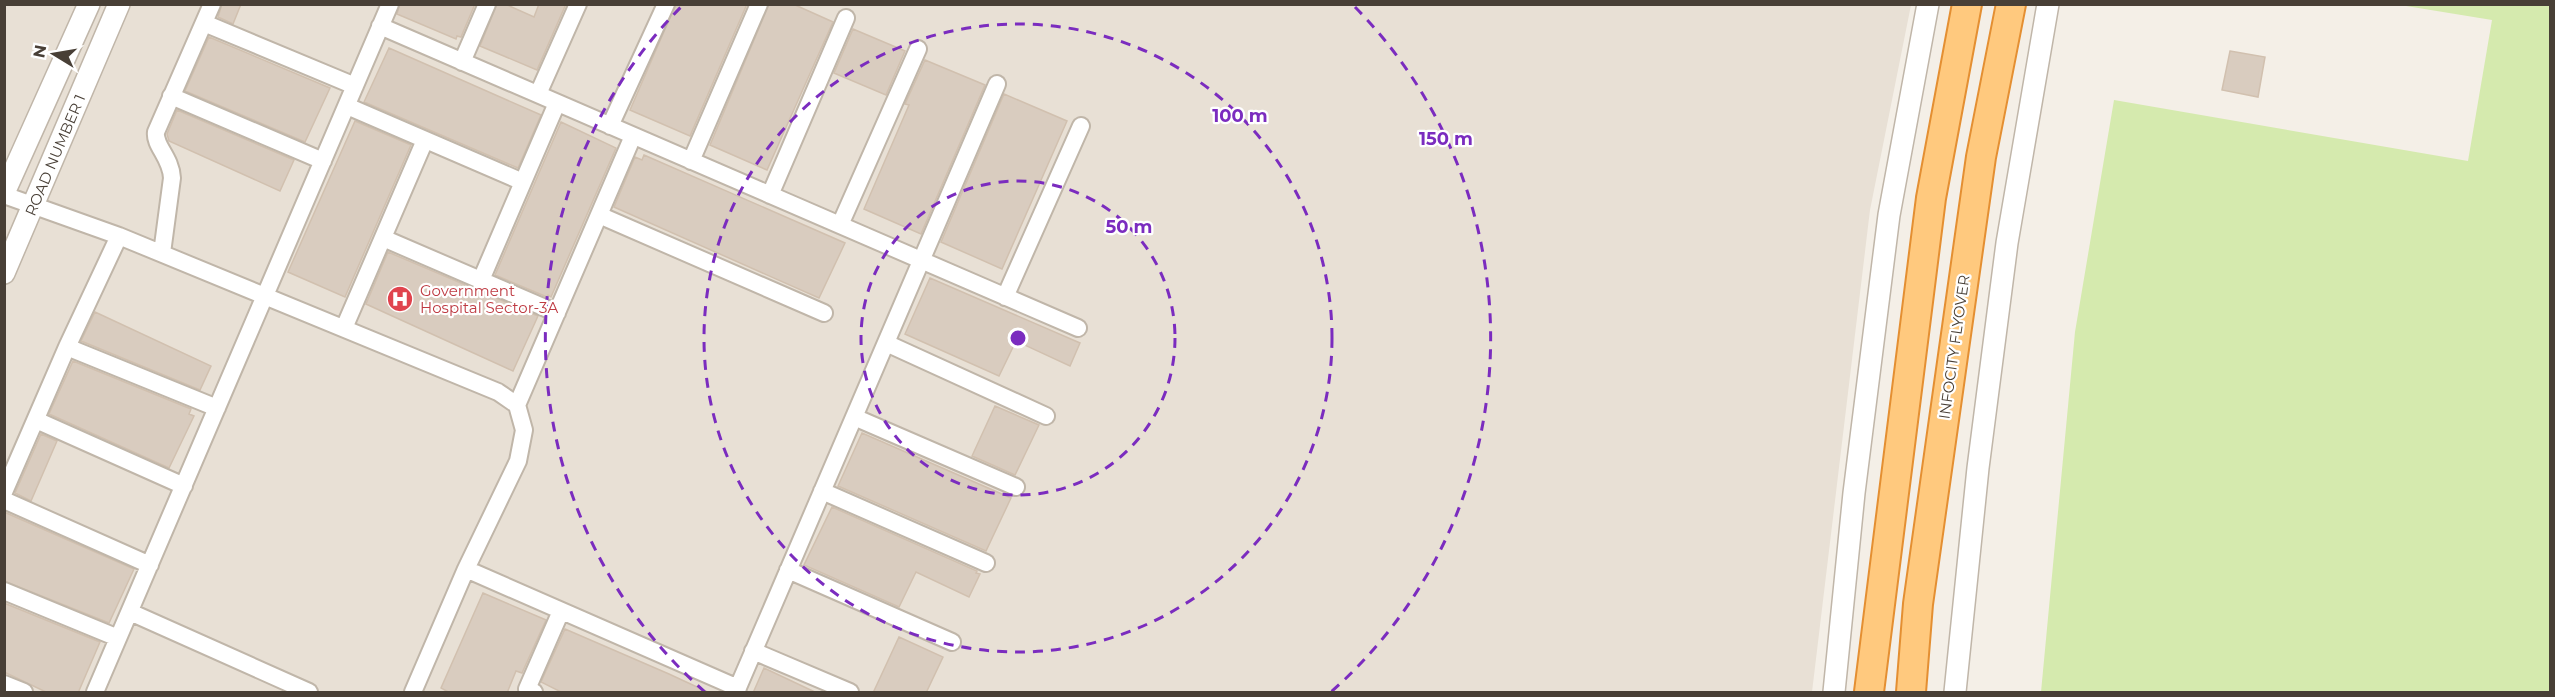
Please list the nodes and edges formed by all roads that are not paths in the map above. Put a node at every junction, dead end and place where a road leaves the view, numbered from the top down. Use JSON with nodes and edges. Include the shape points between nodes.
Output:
{"nodes":[{"id":1,"x":89,"y":4,"type":"edge"},
{"id":2,"x":119,"y":4,"type":"edge"},
{"id":3,"x":212,"y":4,"type":"edge"},
{"id":4,"x":371,"y":4,"type":"edge"},
{"id":5,"x":488,"y":4,"type":"edge"},
{"id":6,"x":578,"y":4,"type":"edge"},
{"id":7,"x":666,"y":4,"type":"edge"},
{"id":8,"x":759,"y":4,"type":"edge"},
{"id":9,"x":1928,"y":4,"type":"edge"},
{"id":10,"x":1967,"y":4,"type":"edge"},
{"id":11,"x":2011,"y":4,"type":"edge"},
{"id":12,"x":2048,"y":4,"type":"edge"},
{"id":13,"x":386,"y":14,"type":"edge"},
{"id":14,"x":846,"y":18,"type":"dead end"},
{"id":15,"x":204,"y":22,"type":"junction"},
{"id":16,"x":918,"y":49,"type":"dead end"},
{"id":17,"x":462,"y":62,"type":"junction"},
{"id":18,"x":997,"y":84,"type":"dead end"},
{"id":19,"x":355,"y":86,"type":"junction"},
{"id":20,"x":538,"y":94,"type":"junction"},
{"id":21,"x":171,"y":96,"type":"junction"},
{"id":22,"x":557,"y":103,"type":"junction"},
{"id":23,"x":346,"y":106,"type":"junction"},
{"id":24,"x":610,"y":126,"type":"junction"},
{"id":25,"x":1081,"y":126,"type":"dead end"},
{"id":26,"x":633,"y":136,"type":"junction"},
{"id":27,"x":425,"y":140,"type":"junction"},
{"id":28,"x":323,"y":161,"type":"junction"},
{"id":29,"x":691,"y":161,"type":"junction"},
{"id":30,"x":523,"y":182,"type":"junction"},
{"id":31,"x":4,"y":194,"type":"edge"},
{"id":32,"x":770,"y":195,"type":"junction"},
{"id":33,"x":33,"y":207,"type":"junction"},
{"id":34,"x":599,"y":215,"type":"junction"},
{"id":35,"x":840,"y":225,"type":"junction"},
{"id":36,"x":119,"y":236,"type":"junction"},
{"id":37,"x":383,"y":238,"type":"junction"},
{"id":38,"x":162,"y":253,"type":"junction"},
{"id":39,"x":921,"y":260,"type":"junction"},
{"id":40,"x":4,"y":273,"type":"edge"},
{"id":41,"x":481,"y":280,"type":"junction"},
{"id":42,"x":265,"y":295,"type":"junction"},
{"id":43,"x":1005,"y":297,"type":"junction"},
{"id":44,"x":557,"y":313,"type":"junction"},
{"id":45,"x":824,"y":313,"type":"dead end"},
{"id":46,"x":344,"y":328,"type":"junction"},
{"id":47,"x":1078,"y":328,"type":"dead end"},
{"id":48,"x":886,"y":343,"type":"junction"},
{"id":49,"x":67,"y":347,"type":"junction"},
{"id":50,"x":518,"y":405,"type":"junction"},
{"id":51,"x":217,"y":408,"type":"junction"},
{"id":52,"x":1046,"y":416,"type":"dead end"},
{"id":53,"x":854,"y":417,"type":"junction"},
{"id":54,"x":36,"y":420,"type":"junction"},
{"id":55,"x":184,"y":486,"type":"junction"},
{"id":56,"x":1016,"y":487,"type":"dead end"},
{"id":57,"x":822,"y":491,"type":"junction"},
{"id":58,"x":4,"y":492,"type":"edge"},
{"id":59,"x":4,"y":500,"type":"edge"},
{"id":60,"x":986,"y":563,"type":"dead end"},
{"id":61,"x":150,"y":565,"type":"junction"},
{"id":62,"x":466,"y":569,"type":"junction"},
{"id":63,"x":788,"y":570,"type":"junction"},
{"id":64,"x":4,"y":591,"type":"edge"},
{"id":65,"x":561,"y":610,"type":"junction"},
{"id":66,"x":130,"y":612,"type":"junction"},
{"id":67,"x":118,"y":638,"type":"junction"},
{"id":68,"x":952,"y":642,"type":"dead end"},
{"id":69,"x":753,"y":651,"type":"junction"},
{"id":70,"x":4,"y":684,"type":"edge"},
{"id":71,"x":737,"y":690,"type":"edge"},
{"id":72,"x":529,"y":692,"type":"edge"},
{"id":73,"x":24,"y":693,"type":"edge"},
{"id":74,"x":95,"y":693,"type":"edge"},
{"id":75,"x":309,"y":693,"type":"edge"},
{"id":76,"x":413,"y":693,"type":"edge"},
{"id":77,"x":850,"y":693,"type":"edge"},
{"id":78,"x":1834,"y":693,"type":"edge"},
{"id":79,"x":1869,"y":693,"type":"edge"},
{"id":80,"x":1911,"y":693,"type":"edge"},
{"id":81,"x":1955,"y":693,"type":"edge"}],
"edges":[{"from":1,"to":31,"type":"street","name":"ROAD NUMBER 1"},
{"from":2,"to":33,"type":"street","name":"ROAD NUMBER 1"},
{"from":3,"to":15,"type":"street"},
{"from":4,"to":13,"type":"street"},
{"from":5,"to":17,"type":"street"},
{"from":6,"to":20,"type":"street"},
{"from":7,"to":24,"type":"street"},
{"from":8,"to":29,"type":"street"},
{"from":9,"to":78,"type":"street","via":[[1889,215]]},
{"from":10,"to":79,"type":"highway","via":[[1931,198]]},
{"from":11,"to":80,"type":"highway","name":"INFOCITY FLYOVER","via":[[1981,157],[1918,604]]},
{"from":12,"to":81,"type":"street","via":[[2007,243]]},
{"from":13,"to":17,"type":"street"},
{"from":13,"to":19,"type":"street"},
{"from":14,"to":32,"type":"street"},
{"from":15,"to":19,"type":"street"},
{"from":15,"to":21,"type":"street"},
{"from":16,"to":35,"type":"street"},
{"from":17,"to":20,"type":"street"},
{"from":18,"to":39,"type":"street"},
{"from":19,"to":23,"type":"street"},
{"from":20,"to":22,"type":"street"},
{"from":21,"to":28,"type":"street"},
{"from":21,"to":38,"type":"street","via":[[155,138],[172,168]]},
{"from":22,"to":24,"type":"street"},
{"from":22,"to":30,"type":"street"},
{"from":23,"to":27,"type":"street"},
{"from":23,"to":28,"type":"street"},
{"from":24,"to":26,"type":"street"},
{"from":25,"to":43,"type":"street"},
{"from":26,"to":29,"type":"street"},
{"from":26,"to":34,"type":"street"},
{"from":27,"to":30,"type":"street"},
{"from":27,"to":37,"type":"street"},
{"from":28,"to":42,"type":"street"},
{"from":29,"to":32,"type":"street"},
{"from":30,"to":41,"type":"street"},
{"from":31,"to":33,"type":"street"},
{"from":32,"to":35,"type":"street"},
{"from":33,"to":36,"type":"street"},
{"from":33,"to":40,"type":"street","name":"ROAD NUMBER 1"},
{"from":34,"to":44,"type":"street"},
{"from":34,"to":45,"type":"street"},
{"from":35,"to":39,"type":"street"},
{"from":36,"to":38,"type":"street"},
{"from":36,"to":49,"type":"street"},
{"from":37,"to":41,"type":"street"},
{"from":37,"to":46,"type":"street"},
{"from":38,"to":42,"type":"street"},
{"from":39,"to":43,"type":"street"},
{"from":39,"to":48,"type":"street"},
{"from":41,"to":44,"type":"street"},
{"from":42,"to":46,"type":"street"},
{"from":42,"to":51,"type":"street"},
{"from":43,"to":47,"type":"street"},
{"from":44,"to":50,"type":"street"},
{"from":46,"to":50,"type":"street","via":[[498,392]]},
{"from":48,"to":52,"type":"street"},
{"from":48,"to":53,"type":"street"},
{"from":49,"to":51,"type":"street"},
{"from":49,"to":54,"type":"street"},
{"from":50,"to":62,"type":"street","via":[[524,430],[518,461]]},
{"from":51,"to":55,"type":"street"},
{"from":53,"to":56,"type":"street"},
{"from":53,"to":57,"type":"street"},
{"from":54,"to":55,"type":"street"},
{"from":54,"to":58,"type":"street"},
{"from":55,"to":61,"type":"street"},
{"from":57,"to":60,"type":"street"},
{"from":57,"to":63,"type":"street"},
{"from":59,"to":61,"type":"street"},
{"from":61,"to":66,"type":"street"},
{"from":62,"to":65,"type":"street"},
{"from":62,"to":76,"type":"street"},
{"from":63,"to":68,"type":"street"},
{"from":63,"to":69,"type":"street"},
{"from":64,"to":67,"type":"street"},
{"from":65,"to":71,"type":"street"},
{"from":65,"to":72,"type":"street"},
{"from":66,"to":67,"type":"street"},
{"from":66,"to":75,"type":"street"},
{"from":67,"to":74,"type":"street"},
{"from":69,"to":71,"type":"street"},
{"from":69,"to":77,"type":"street"},
{"from":70,"to":73,"type":"street"}]}
